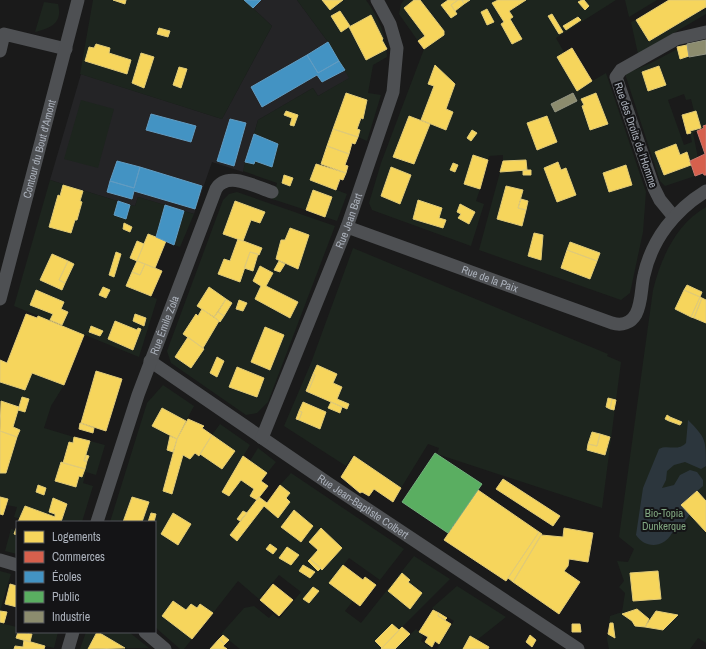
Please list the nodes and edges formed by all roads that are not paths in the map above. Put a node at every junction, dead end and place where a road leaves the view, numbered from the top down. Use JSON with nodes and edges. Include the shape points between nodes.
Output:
{"nodes":[{"id":1,"x":78,"y":0,"type":"edge"},
{"id":2,"x":380,"y":1,"type":"edge"},
{"id":3,"x":706,"y":32,"type":"edge"},
{"id":4,"x":66,"y":48,"type":"junction"},
{"id":5,"x":0,"y":51,"type":"edge"},
{"id":6,"x":706,"y":191,"type":"edge"},
{"id":7,"x":272,"y":192,"type":"dead end"},
{"id":8,"x":674,"y":217,"type":"junction"},
{"id":9,"x":347,"y":228,"type":"junction"},
{"id":10,"x":0,"y":299,"type":"edge"},
{"id":11,"x":150,"y":361,"type":"junction"},
{"id":12,"x":262,"y":438,"type":"junction"},
{"id":13,"x":97,"y":521,"type":"edge"},
{"id":14,"x":0,"y":560,"type":"edge"},
{"id":15,"x":16,"y":565,"type":"edge"},
{"id":16,"x":73,"y":633,"type":"edge"},
{"id":17,"x":146,"y":633,"type":"edge"},
{"id":18,"x":68,"y":649,"type":"edge"},
{"id":19,"x":165,"y":649,"type":"edge"},
{"id":20,"x":578,"y":649,"type":"edge"}],
"edges":[{"from":1,"to":4,"type":"street","name":"Contour du Bout d'Amont"},
{"from":2,"to":9,"type":"street","name":"Rue Jean Bart","via":[[397,48],[395,83]]},
{"from":3,"to":8,"type":"street","name":"Rue des Droits de l'Homme","via":[[676,39],[621,70],[616,77],[654,188]]},
{"from":4,"to":5,"type":"street","via":[[4,34]]},
{"from":4,"to":10,"type":"street","name":"Contour du Bout d'Amont"},
{"from":6,"to":8,"type":"street"},
{"from":7,"to":11,"type":"street","name":"Rue Émile Zola","via":[[233,180],[218,185]]},
{"from":8,"to":9,"type":"street","name":"Rue de la Paix","via":[[658,239],[647,264],[637,311],[632,319],[622,324],[612,324]]},
{"from":9,"to":12,"type":"street","name":"Rue Jean Bart"},
{"from":11,"to":12,"type":"street","name":"Rue Jean-Baptiste Colbert"},
{"from":11,"to":13,"type":"street","name":"Rue Émile Zola"},
{"from":12,"to":20,"type":"street","name":"Rue Jean-Baptiste Colbert"},
{"from":14,"to":15,"type":"street"},
{"from":16,"to":18,"type":"street"},
{"from":17,"to":19,"type":"street"}]}
